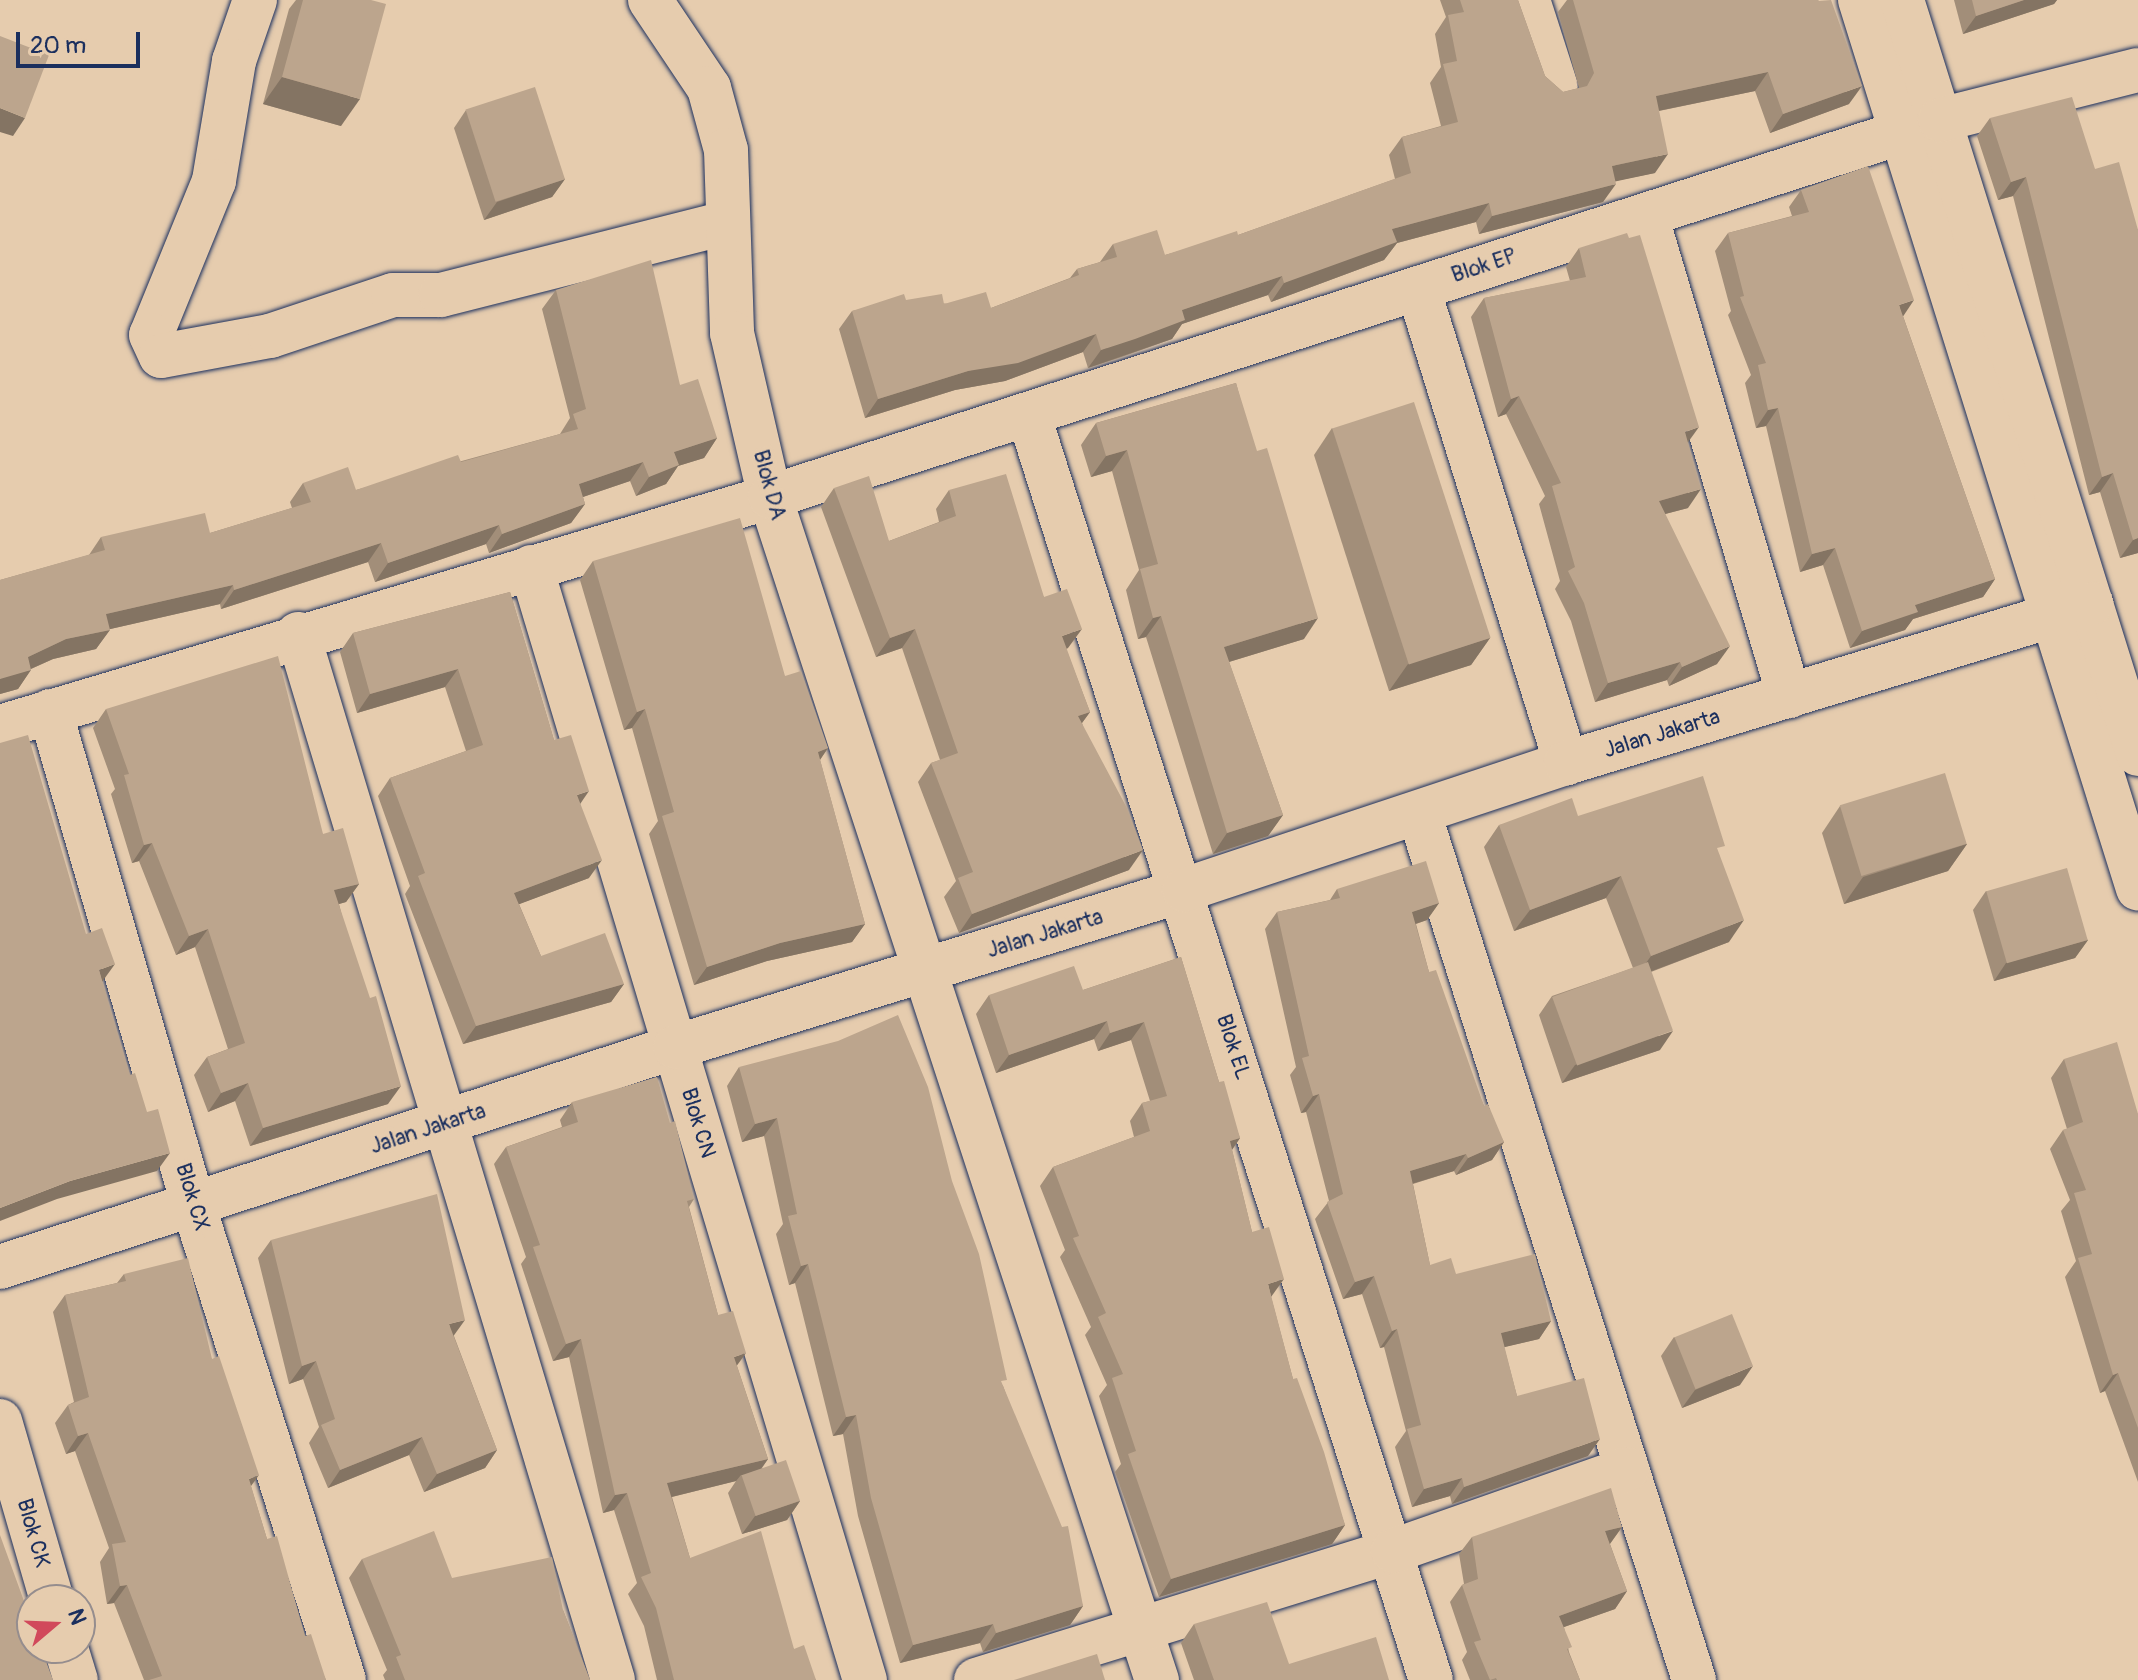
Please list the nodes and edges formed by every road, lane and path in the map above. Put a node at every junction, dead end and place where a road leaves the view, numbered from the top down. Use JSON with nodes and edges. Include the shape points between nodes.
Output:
{"nodes":[{"id":1,"x":255,"y":0,"type":"edge"},
{"id":2,"x":650,"y":0,"type":"edge"},
{"id":3,"x":1528,"y":0,"type":"edge"},
{"id":4,"x":1860,"y":0,"type":"edge"},
{"id":5,"x":1902,"y":0,"type":"edge"},
{"id":6,"x":2138,"y":70,"type":"edge"},
{"id":7,"x":1556,"y":87,"type":"edge"},
{"id":8,"x":1921,"y":128,"type":"junction"},
{"id":9,"x":1646,"y":215,"type":"junction"},
{"id":10,"x":725,"y":223,"type":"junction"},
{"id":11,"x":1418,"y":288,"type":"junction"},
{"id":12,"x":1029,"y":416,"type":"junction"},
{"id":13,"x":770,"y":497,"type":"junction"},
{"id":14,"x":531,"y":567,"type":"junction"},
{"id":15,"x":2072,"y":611,"type":"junction"},
{"id":16,"x":298,"y":634,"type":"junction"},
{"id":17,"x":1789,"y":696,"type":"junction"},
{"id":18,"x":50,"y":711,"type":"junction"},
{"id":19,"x":0,"y":727,"type":"edge"},
{"id":20,"x":2138,"y":754,"type":"edge"},
{"id":21,"x":1566,"y":763,"type":"junction"},
{"id":22,"x":1419,"y":813,"type":"junction"},
{"id":23,"x":2138,"y":889,"type":"edge"},
{"id":24,"x":1184,"y":890,"type":"junction"},
{"id":25,"x":924,"y":972,"type":"junction"},
{"id":26,"x":675,"y":1047,"type":"junction"},
{"id":27,"x":443,"y":1125,"type":"junction"},
{"id":28,"x":193,"y":1204,"type":"junction"},
{"id":29,"x":0,"y":1267,"type":"edge"},
{"id":30,"x":0,"y":1421,"type":"edge"},
{"id":31,"x":1627,"y":1469,"type":"junction"},
{"id":32,"x":1393,"y":1551,"type":"junction"},
{"id":33,"x":47,"y":1584,"type":"edge"},
{"id":34,"x":1141,"y":1627,"type":"junction"},
{"id":35,"x":344,"y":1680,"type":"edge"},
{"id":36,"x":613,"y":1680,"type":"edge"},
{"id":37,"x":865,"y":1680,"type":"edge"},
{"id":38,"x":976,"y":1680,"type":"edge"},
{"id":39,"x":1157,"y":1680,"type":"edge"},
{"id":40,"x":1431,"y":1680,"type":"edge"},
{"id":41,"x":1694,"y":1680,"type":"edge"}],
"edges":[{"from":1,"to":10,"type":"street","via":[[234,61],[214,181],[151,335],[161,356],[270,336],[393,295],[455,293]]},
{"from":2,"to":10,"type":"street","name":"Blok DA","via":[[709,88],[726,150]]},
{"from":3,"to":7,"type":"street"},
{"from":4,"to":8,"type":"street"},
{"from":5,"to":8,"type":"street"},
{"from":6,"to":8,"type":"street","name":"Blok EP"},
{"from":8,"to":9,"type":"street","name":"Blok EP"},
{"from":8,"to":15,"type":"street"},
{"from":9,"to":11,"type":"street","name":"Blok EP"},
{"from":9,"to":17,"type":"street"},
{"from":10,"to":13,"type":"street","name":"Blok DA","via":[[732,333]]},
{"from":11,"to":12,"type":"street","name":"Blok EP"},
{"from":11,"to":21,"type":"street"},
{"from":12,"to":13,"type":"street","name":"Blok EP"},
{"from":12,"to":24,"type":"street","name":"Blok EL"},
{"from":13,"to":14,"type":"street","name":"Blok EP"},
{"from":13,"to":25,"type":"street","name":"Blok DA"},
{"from":14,"to":16,"type":"street","name":"Blok EP"},
{"from":14,"to":26,"type":"street","name":"Blok CN"},
{"from":15,"to":17,"type":"street","name":"Jalan Jakarta"},
{"from":15,"to":20,"type":"street"},
{"from":15,"to":23,"type":"street"},
{"from":16,"to":18,"type":"street","name":"Blok EP"},
{"from":16,"to":27,"type":"street"},
{"from":17,"to":21,"type":"street","name":"Jalan Jakarta"},
{"from":18,"to":19,"type":"street","name":"Blok EP"},
{"from":18,"to":28,"type":"street","name":"Blok CX"},
{"from":21,"to":22,"type":"street","name":"Jalan Jakarta"},
{"from":22,"to":24,"type":"street","name":"Jalan Jakarta"},
{"from":22,"to":31,"type":"street"},
{"from":24,"to":25,"type":"street","name":"Jalan Jakarta"},
{"from":24,"to":32,"type":"street","name":"Blok EL"},
{"from":25,"to":26,"type":"street","name":"Jalan Jakarta"},
{"from":25,"to":34,"type":"street","name":"Blok DA"},
{"from":26,"to":27,"type":"street","name":"Jalan Jakarta"},
{"from":26,"to":37,"type":"street","name":"Blok CN"},
{"from":27,"to":28,"type":"street","name":"Jalan Jakarta"},
{"from":27,"to":36,"type":"street"},
{"from":28,"to":29,"type":"street","name":"Jalan Jakarta"},
{"from":28,"to":35,"type":"street","name":"Blok CX"},
{"from":30,"to":33,"type":"street","name":"Blok CK"},
{"from":31,"to":32,"type":"street"},
{"from":31,"to":41,"type":"street"},
{"from":32,"to":34,"type":"street"},
{"from":32,"to":40,"type":"street","name":"Blok EL"},
{"from":34,"to":38,"type":"street"},
{"from":34,"to":39,"type":"street","name":"Blok DA"}]}
